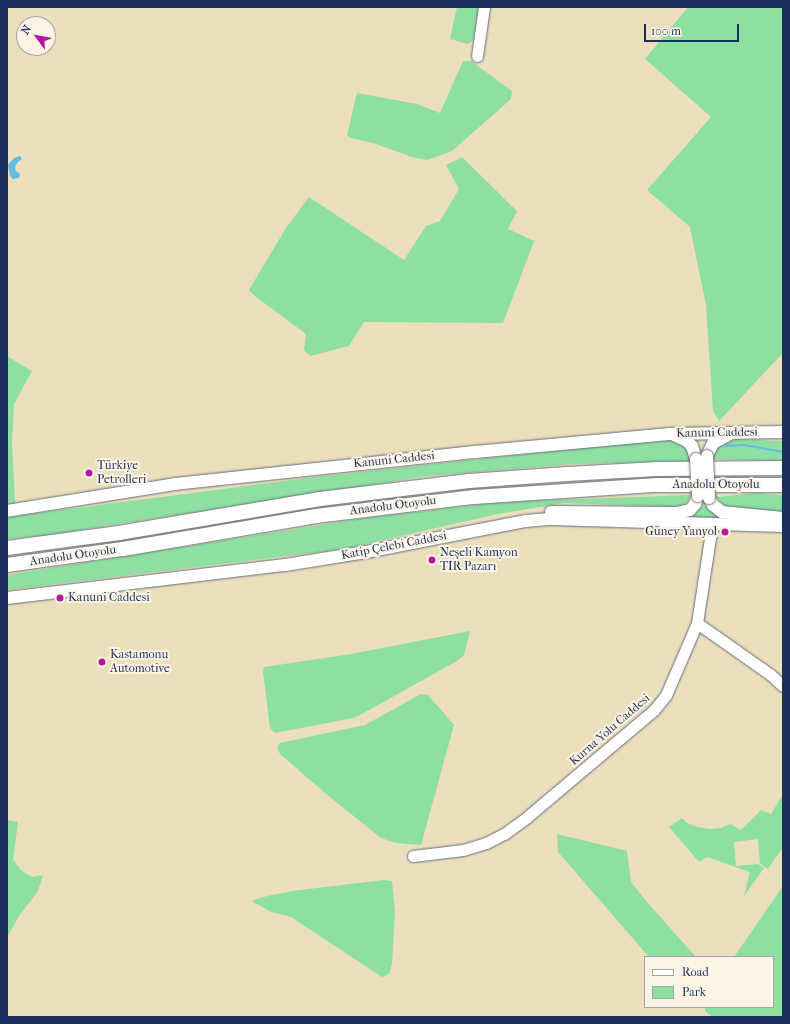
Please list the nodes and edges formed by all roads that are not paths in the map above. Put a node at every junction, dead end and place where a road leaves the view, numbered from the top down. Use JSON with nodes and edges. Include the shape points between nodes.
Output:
{"nodes":[{"id":1,"x":484,"y":7,"type":"edge"},
{"id":2,"x":476,"y":56,"type":"dead end"},
{"id":3,"x":735,"y":432,"type":"junction"},
{"id":4,"x":783,"y":432,"type":"edge"},
{"id":5,"x":669,"y":434,"type":"junction"},
{"id":6,"x":702,"y":457,"type":"junction"},
{"id":7,"x":783,"y":468,"type":"edge"},
{"id":8,"x":783,"y":485,"type":"edge"},
{"id":9,"x":704,"y":497,"type":"junction"},
{"id":10,"x":7,"y":511,"type":"edge"},
{"id":11,"x":783,"y":518,"type":"edge"},
{"id":12,"x":712,"y":525,"type":"junction"},
{"id":13,"x":783,"y":526,"type":"edge"},
{"id":14,"x":7,"y":548,"type":"edge"},
{"id":15,"x":366,"y":552,"type":"junction"},
{"id":16,"x":7,"y":565,"type":"edge"},
{"id":17,"x":7,"y":598,"type":"edge"},
{"id":18,"x":698,"y":623,"type":"junction"},
{"id":19,"x":783,"y":686,"type":"edge"},
{"id":20,"x":413,"y":856,"type":"dead end"}],
"edges":[{"from":1,"to":2,"type":"street"},
{"from":3,"to":4,"type":"main road","name":"Kanuni Caddesi"},
{"from":3,"to":5,"type":"main road","name":"Kanuni Caddesi"},
{"from":3,"to":6,"type":"main road","via":[[719,438]]},
{"from":5,"to":6,"type":"main road","via":[[681,438]]},
{"from":5,"to":10,"type":"main road","name":"Kanuni Caddesi","via":[[182,483]]},
{"from":6,"to":9,"type":"main road","bridge":true},
{"from":7,"to":14,"type":"highway","name":"Anadolu Otoyolu","via":[[658,469],[461,482],[320,499],[119,533]]},
{"from":8,"to":16,"type":"highway","name":"Anadolu Otoyolu","via":[[657,485],[460,498],[316,516],[130,548]]},
{"from":9,"to":11,"type":"main road","via":[[717,509],[730,514]]},
{"from":9,"to":15,"type":"main road","via":[[684,512],[568,511],[527,514]]},
{"from":12,"to":13,"type":"main road","name":"Katip Çelebi Caddesi"},
{"from":12,"to":15,"type":"main road","name":"Katip Çelebi Caddesi","via":[[551,519]]},
{"from":12,"to":18,"type":"street","name":"Kurna Yolu Caddesi"},
{"from":15,"to":17,"type":"main road","name":"Katip Çelebi Caddesi","via":[[263,568]]},
{"from":18,"to":19,"type":"street"},
{"from":18,"to":20,"type":"street","name":"Kurna Yolu Caddesi","via":[[666,695],[654,710],[527,817],[504,834],[473,848]]}]}
